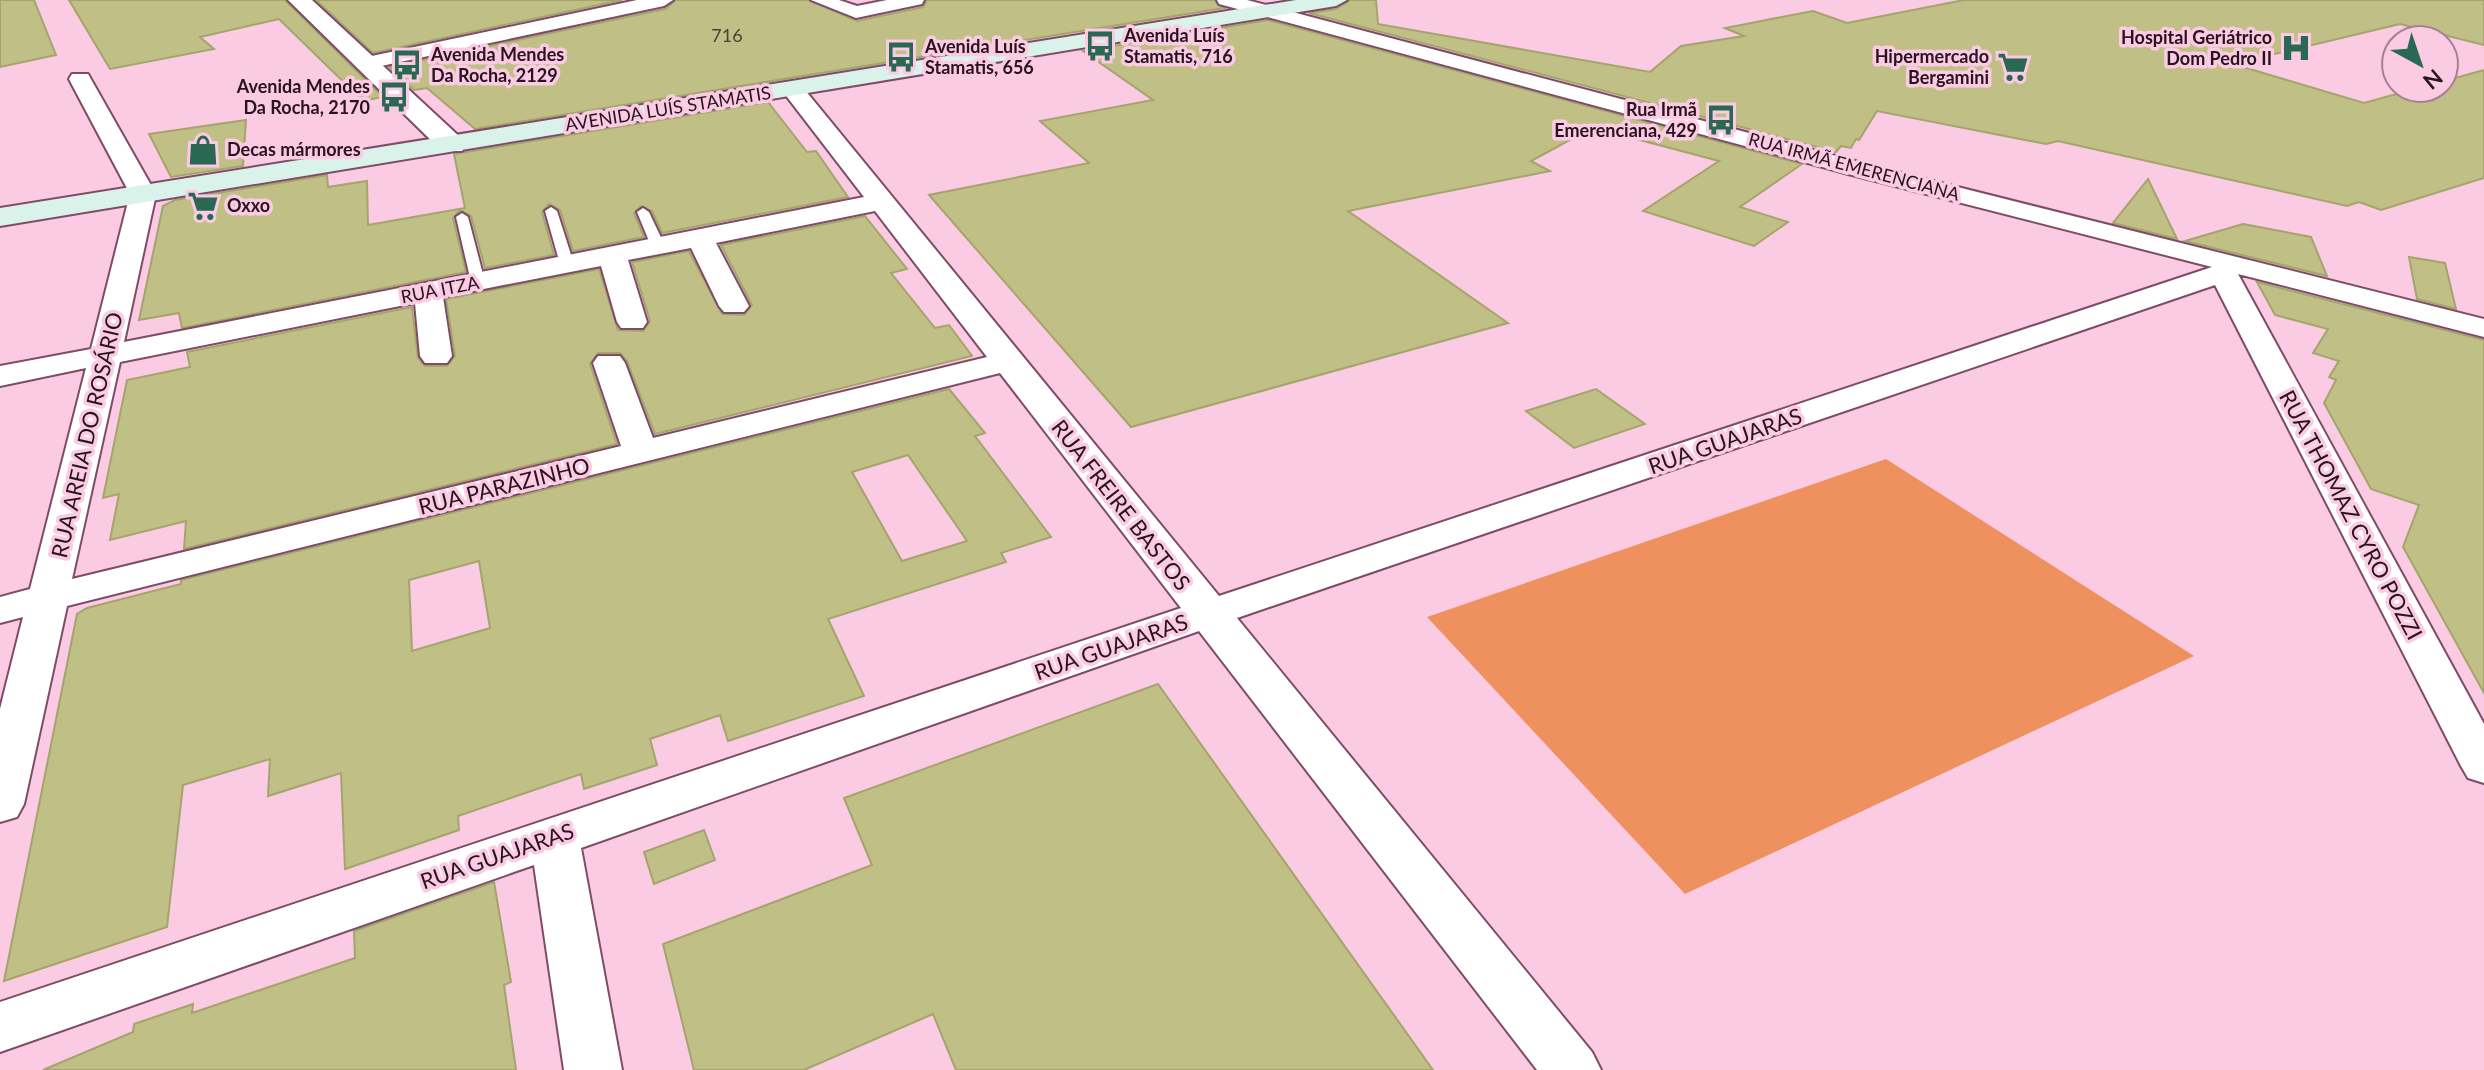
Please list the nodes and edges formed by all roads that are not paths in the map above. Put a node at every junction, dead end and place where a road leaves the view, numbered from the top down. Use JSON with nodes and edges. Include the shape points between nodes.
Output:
{"nodes":[{"id":1,"x":299,"y":0,"type":"edge"},
{"id":2,"x":664,"y":0,"type":"edge"},
{"id":3,"x":820,"y":0,"type":"edge"},
{"id":4,"x":915,"y":0,"type":"edge"},
{"id":5,"x":1226,"y":0,"type":"edge"},
{"id":6,"x":1336,"y":0,"type":"edge"},
{"id":7,"x":1265,"y":12,"type":"junction"},
{"id":8,"x":367,"y":63,"type":"junction"},
{"id":9,"x":80,"y":79,"type":"dead end"},
{"id":10,"x":792,"y":89,"type":"junction"},
{"id":11,"x":452,"y":145,"type":"junction"},
{"id":12,"x":143,"y":194,"type":"junction"},
{"id":13,"x":880,"y":202,"type":"junction"},
{"id":14,"x":551,"y":211,"type":"dead end"},
{"id":15,"x":643,"y":212,"type":"dead end"},
{"id":16,"x":0,"y":217,"type":"edge"},
{"id":17,"x":462,"y":217,"type":"dead end"},
{"id":18,"x":700,"y":238,"type":"junction"},
{"id":19,"x":658,"y":246,"type":"junction"},
{"id":20,"x":612,"y":255,"type":"junction"},
{"id":21,"x":567,"y":264,"type":"junction"},
{"id":22,"x":2227,"y":268,"type":"junction"},
{"id":23,"x":478,"y":282,"type":"junction"},
{"id":24,"x":428,"y":292,"type":"junction"},
{"id":25,"x":734,"y":306,"type":"dead end"},
{"id":26,"x":632,"y":322,"type":"dead end"},
{"id":27,"x":2484,"y":328,"type":"edge"},
{"id":28,"x":105,"y":356,"type":"junction"},
{"id":29,"x":436,"y":356,"type":"dead end"},
{"id":30,"x":1008,"y":361,"type":"junction"},
{"id":31,"x":609,"y":363,"type":"dead end"},
{"id":32,"x":0,"y":376,"type":"edge"},
{"id":33,"x":641,"y":452,"type":"junction"},
{"id":34,"x":49,"y":598,"type":"junction"},
{"id":35,"x":0,"y":610,"type":"edge"},
{"id":36,"x":1207,"y":614,"type":"junction"},
{"id":37,"x":2484,"y":766,"type":"edge"},
{"id":38,"x":0,"y":804,"type":"edge"},
{"id":39,"x":554,"y":836,"type":"junction"},
{"id":40,"x":0,"y":1027,"type":"edge"},
{"id":41,"x":593,"y":1070,"type":"edge"},
{"id":42,"x":1572,"y":1070,"type":"edge"}],
"edges":[{"from":1,"to":8,"type":"street"},
{"from":2,"to":8,"type":"street"},
{"from":3,"to":4,"type":"street","via":[[856,12]]},
{"from":5,"to":7,"type":"street","name":"RUA IRMÃ EMERENCIANA"},
{"from":6,"to":7,"type":"main road","name":"AVENIDA LUÍS STAMATIS"},
{"from":7,"to":10,"type":"main road","name":"AVENIDA LUÍS STAMATIS"},
{"from":7,"to":22,"type":"street","name":"RUA IRMÃ EMERENCIANA"},
{"from":8,"to":11,"type":"street"},
{"from":9,"to":12,"type":"street"},
{"from":10,"to":11,"type":"main road","name":"AVENIDA LUÍS STAMATIS"},
{"from":10,"to":13,"type":"street","name":"RUA FREIRE BASTOS"},
{"from":11,"to":12,"type":"main road","name":"AVENIDA LUÍS STAMATIS"},
{"from":12,"to":16,"type":"main road","name":"AVENIDA LUÍS STAMATIS"},
{"from":12,"to":28,"type":"street","name":"RUA AREIA DO ROSÁRIO"},
{"from":13,"to":18,"type":"street","name":"RUA ITZA"},
{"from":13,"to":30,"type":"street","name":"RUA FREIRE BASTOS"},
{"from":14,"to":21,"type":"lane"},
{"from":15,"to":19,"type":"lane"},
{"from":17,"to":23,"type":"lane"},
{"from":18,"to":19,"type":"street","name":"RUA ITZA"},
{"from":18,"to":25,"type":"street"},
{"from":19,"to":20,"type":"street","name":"RUA ITZA"},
{"from":20,"to":21,"type":"street","name":"RUA ITZA"},
{"from":20,"to":26,"type":"street"},
{"from":21,"to":23,"type":"street","name":"RUA ITZA"},
{"from":22,"to":27,"type":"street","name":"RUA IRMÃ EMERENCIANA"},
{"from":22,"to":36,"type":"street","name":"RUA GUAJARAS"},
{"from":22,"to":37,"type":"street","name":"RUA THOMAZ CYRO POZZI"},
{"from":23,"to":24,"type":"street","name":"RUA ITZA"},
{"from":24,"to":28,"type":"street","name":"RUA ITZA"},
{"from":24,"to":29,"type":"street"},
{"from":28,"to":32,"type":"street","name":"RUA ITZA"},
{"from":28,"to":34,"type":"street","name":"RUA AREIA DO ROSÁRIO"},
{"from":30,"to":33,"type":"street","name":"RUA PARAZINHO"},
{"from":30,"to":36,"type":"street","name":"RUA FREIRE BASTOS"},
{"from":31,"to":33,"type":"street"},
{"from":33,"to":34,"type":"street","name":"RUA PARAZINHO"},
{"from":34,"to":35,"type":"street","name":"RUA PARAZINHO"},
{"from":34,"to":38,"type":"street","name":"RUA AREIA DO ROSÁRIO"},
{"from":36,"to":39,"type":"street","name":"RUA GUAJARAS"},
{"from":36,"to":42,"type":"street","name":"RUA FREIRE BASTOS"},
{"from":39,"to":40,"type":"street","name":"RUA GUAJARAS"},
{"from":39,"to":41,"type":"street"}]}
